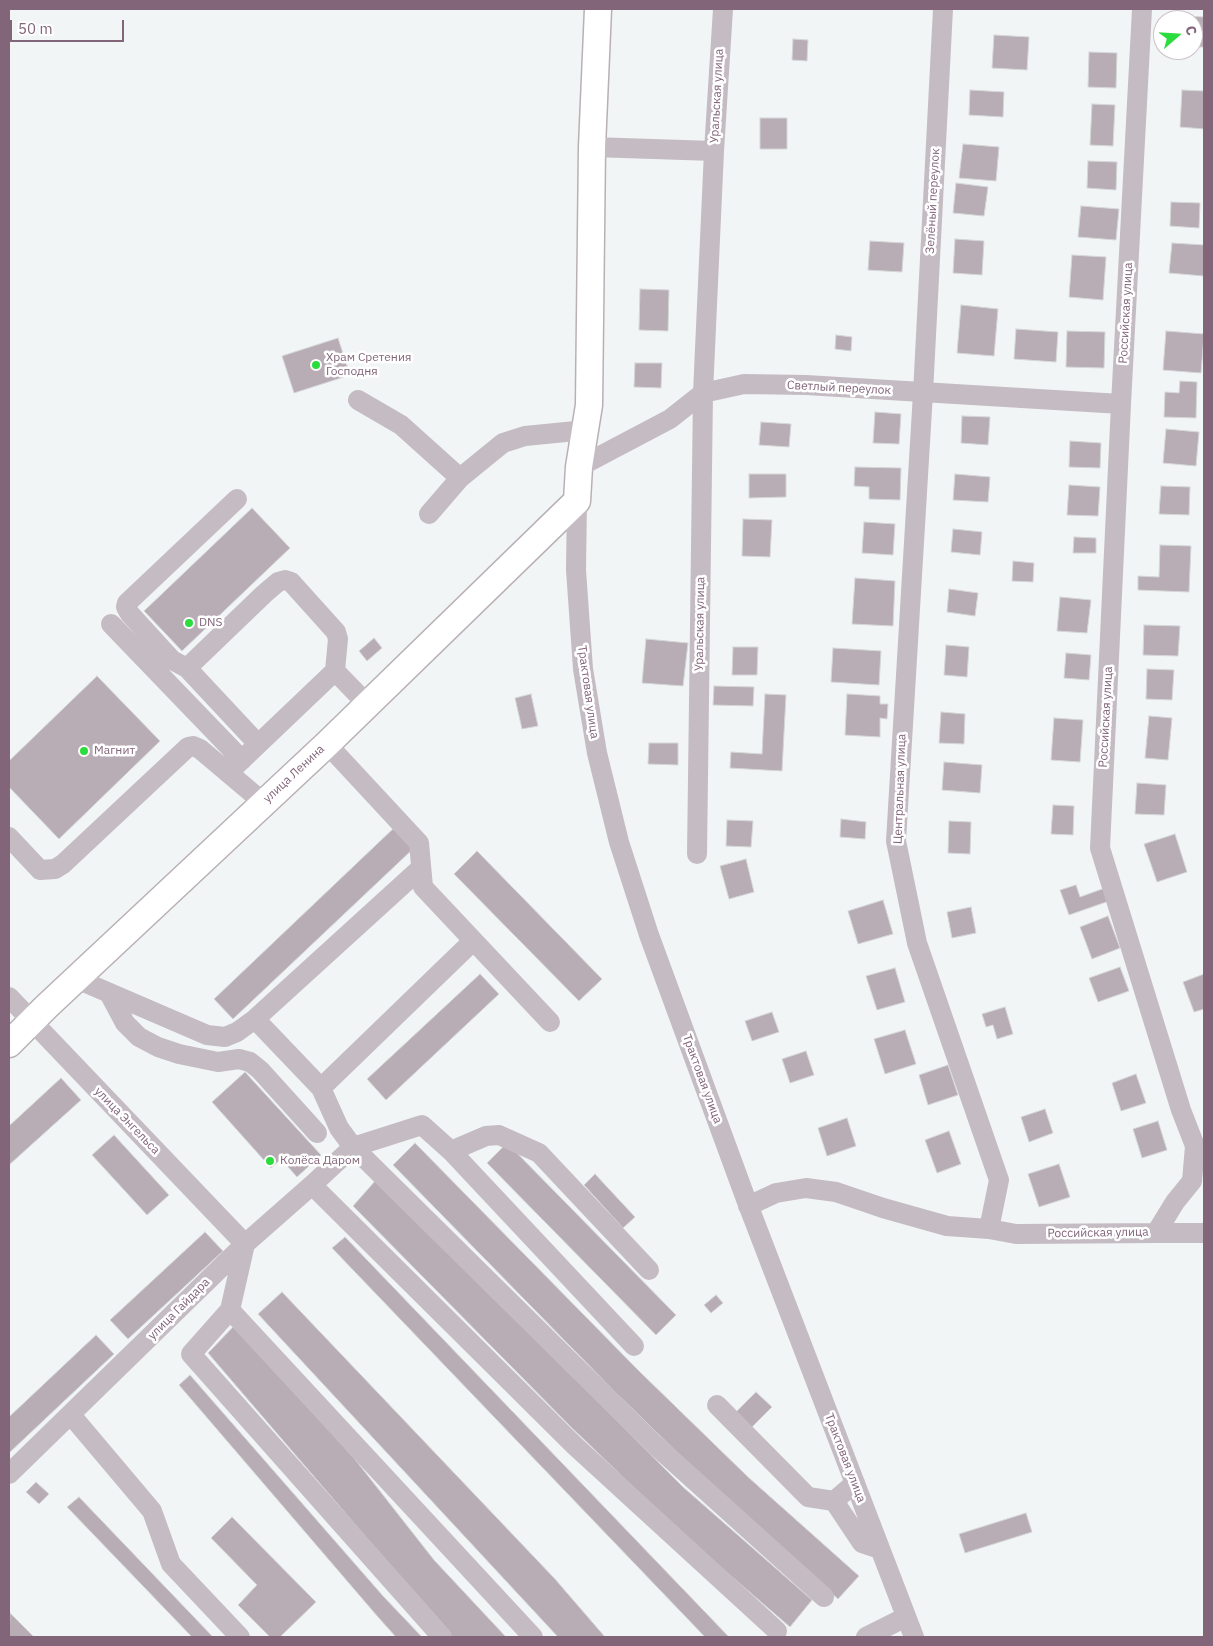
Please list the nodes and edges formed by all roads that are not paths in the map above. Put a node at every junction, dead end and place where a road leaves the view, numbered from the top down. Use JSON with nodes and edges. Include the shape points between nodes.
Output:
{"nodes":[{"id":1,"x":598,"y":9,"type":"edge"},
{"id":2,"x":722,"y":9,"type":"edge"},
{"id":3,"x":943,"y":9,"type":"edge"},
{"id":4,"x":1142,"y":9,"type":"edge"},
{"id":5,"x":592,"y":147,"type":"junction"},
{"id":6,"x":714,"y":152,"type":"junction"},
{"id":7,"x":923,"y":392,"type":"junction"},
{"id":8,"x":704,"y":393,"type":"junction"},
{"id":9,"x":358,"y":400,"type":"dead end"},
{"id":10,"x":1121,"y":404,"type":"junction"},
{"id":11,"x":586,"y":430,"type":"junction"},
{"id":12,"x":579,"y":467,"type":"junction"},
{"id":13,"x":460,"y":478,"type":"junction"},
{"id":14,"x":237,"y":499,"type":"dead end"},
{"id":15,"x":577,"y":500,"type":"junction"},
{"id":16,"x":429,"y":514,"type":"dead end"},
{"id":17,"x":111,"y":624,"type":"dead end"},
{"id":18,"x":187,"y":668,"type":"junction"},
{"id":19,"x":335,"y":671,"type":"junction"},
{"id":20,"x":367,"y":704,"type":"junction"},
{"id":21,"x":258,"y":744,"type":"junction"},
{"id":22,"x":327,"y":744,"type":"junction"},
{"id":23,"x":235,"y":766,"type":"junction"},
{"id":24,"x":264,"y":803,"type":"junction"},
{"id":25,"x":9,"y":837,"type":"edge"},
{"id":26,"x":697,"y":854,"type":"dead end"},
{"id":27,"x":421,"y":868,"type":"junction"},
{"id":28,"x":473,"y":941,"type":"junction"},
{"id":29,"x":77,"y":980,"type":"junction"},
{"id":30,"x":109,"y":993,"type":"junction"},
{"id":31,"x":9,"y":997,"type":"edge"},
{"id":32,"x":255,"y":1019,"type":"junction"},
{"id":33,"x":32,"y":1022,"type":"junction"},
{"id":34,"x":550,"y":1022,"type":"dead end"},
{"id":35,"x":9,"y":1044,"type":"edge"},
{"id":36,"x":322,"y":1088,"type":"junction"},
{"id":37,"x":317,"y":1133,"type":"dead end"},
{"id":38,"x":353,"y":1147,"type":"junction"},
{"id":39,"x":451,"y":1151,"type":"junction"},
{"id":40,"x":312,"y":1185,"type":"junction"},
{"id":41,"x":748,"y":1206,"type":"junction"},
{"id":42,"x":989,"y":1229,"type":"junction"},
{"id":43,"x":1156,"y":1233,"type":"junction"},
{"id":44,"x":1204,"y":1233,"type":"edge"},
{"id":45,"x":245,"y":1244,"type":"junction"},
{"id":46,"x":649,"y":1270,"type":"dead end"},
{"id":47,"x":230,"y":1310,"type":"junction"},
{"id":48,"x":634,"y":1346,"type":"dead end"},
{"id":49,"x":717,"y":1405,"type":"dead end"},
{"id":50,"x":71,"y":1416,"type":"junction"},
{"id":51,"x":9,"y":1474,"type":"edge"},
{"id":52,"x":855,"y":1483,"type":"junction"},
{"id":53,"x":834,"y":1501,"type":"junction"},
{"id":54,"x":880,"y":1549,"type":"junction"},
{"id":55,"x":824,"y":1597,"type":"dead end"},
{"id":56,"x":906,"y":1617,"type":"junction"},
{"id":57,"x":777,"y":1631,"type":"dead end"},
{"id":58,"x":240,"y":1637,"type":"edge"},
{"id":59,"x":442,"y":1637,"type":"edge"},
{"id":60,"x":533,"y":1637,"type":"edge"},
{"id":61,"x":866,"y":1637,"type":"edge"},
{"id":62,"x":914,"y":1637,"type":"edge"}],
"edges":[{"from":1,"to":5,"type":"main road"},
{"from":2,"to":6,"type":"street","name":"Уральская улица"},
{"from":3,"to":7,"type":"street","name":"Зелёный переулок"},
{"from":4,"to":10,"type":"street","name":"Российская улица"},
{"from":5,"to":6,"type":"street","name":"Уральская улица"},
{"from":5,"to":11,"type":"main road"},
{"from":6,"to":8,"type":"street","name":"Уральская улица"},
{"from":7,"to":8,"type":"street","name":"Светлый переулок","via":[[744,384]]},
{"from":7,"to":10,"type":"street","name":"Светлый переулок"},
{"from":7,"to":42,"type":"street","name":"Центральная улица","via":[[896,841],[917,943],[999,1180]]},
{"from":8,"to":12,"type":"street","name":"Светлый переулок","via":[[670,420]]},
{"from":8,"to":26,"type":"street","name":"Уральская улица"},
{"from":9,"to":13,"type":"street","via":[[401,425]]},
{"from":10,"to":43,"type":"street","name":"Российская улица","via":[[1100,848],[1195,1146],[1192,1181]]},
{"from":11,"to":12,"type":"main road"},
{"from":11,"to":13,"type":"street","via":[[525,436],[503,443]]},
{"from":12,"to":15,"type":"main road"},
{"from":13,"to":16,"type":"street"},
{"from":14,"to":18,"type":"street","via":[[127,603],[130,614],[172,660]]},
{"from":15,"to":20,"type":"main road","name":"улица Ленина"},
{"from":15,"to":41,"type":"street","name":"Трактовая улица","via":[[576,570],[583,669],[599,762],[618,842],[648,935]]},
{"from":17,"to":23,"type":"street"},
{"from":18,"to":19,"type":"street","via":[[278,582],[285,580],[291,582],[336,632]]},
{"from":18,"to":21,"type":"street"},
{"from":19,"to":20,"type":"street"},
{"from":19,"to":21,"type":"street"},
{"from":20,"to":22,"type":"main road","name":"улица Ленина"},
{"from":21,"to":23,"type":"street"},
{"from":22,"to":24,"type":"main road","name":"улица Ленина"},
{"from":22,"to":27,"type":"street","via":[[419,843]]},
{"from":23,"to":24,"type":"street"},
{"from":23,"to":25,"type":"street","via":[[193,746],[188,747],[64,864],[54,869],[40,870]]},
{"from":24,"to":29,"type":"main road","name":"улица Ленина"},
{"from":27,"to":28,"type":"street","via":[[423,887]]},
{"from":27,"to":32,"type":"street"},
{"from":28,"to":34,"type":"street"},
{"from":28,"to":36,"type":"street"},
{"from":29,"to":30,"type":"street"},
{"from":29,"to":33,"type":"main road","name":"улица Ленина"},
{"from":30,"to":32,"type":"street","via":[[207,1035],[225,1037]]},
{"from":30,"to":37,"type":"street","via":[[125,1023],[139,1037],[158,1047],[218,1062],[240,1059],[250,1062]]},
{"from":31,"to":33,"type":"street","name":"улица Энгельса"},
{"from":32,"to":36,"type":"street"},
{"from":33,"to":35,"type":"main road","name":"улица Ленина"},
{"from":33,"to":45,"type":"street","name":"улица Энгельса"},
{"from":36,"to":38,"type":"street","via":[[339,1128]]},
{"from":38,"to":39,"type":"street","via":[[422,1125]]},
{"from":38,"to":40,"type":"street","name":"улица Гайдара"},
{"from":38,"to":55,"type":"street","via":[[654,1444]]},
{"from":39,"to":46,"type":"street","via":[[486,1136],[499,1135],[539,1153]]},
{"from":39,"to":48,"type":"street"},
{"from":40,"to":45,"type":"street","name":"улица Гайдара"},
{"from":40,"to":57,"type":"street","via":[[575,1446]]},
{"from":41,"to":42,"type":"street","name":"Российская улица","via":[[776,1193],[806,1188],[836,1192],[947,1226]]},
{"from":41,"to":52,"type":"street","name":"Трактовая улица"},
{"from":42,"to":43,"type":"street","name":"Российская улица","via":[[1016,1234]]},
{"from":43,"to":44,"type":"street"},
{"from":45,"to":47,"type":"street"},
{"from":45,"to":50,"type":"street","name":"улица Гайдара"},
{"from":47,"to":59,"type":"street","via":[[191,1354]]},
{"from":47,"to":60,"type":"street"},
{"from":49,"to":53,"type":"street","via":[[808,1497]]},
{"from":50,"to":51,"type":"street","name":"улица Гайдара"},
{"from":50,"to":58,"type":"street","via":[[152,1511],[171,1564]]},
{"from":52,"to":53,"type":"street"},
{"from":52,"to":54,"type":"street","name":"Трактовая улица"},
{"from":53,"to":54,"type":"street","via":[[862,1544]]},
{"from":54,"to":56,"type":"street","name":"Трактовая улица"},
{"from":56,"to":61,"type":"street"},
{"from":56,"to":62,"type":"street","name":"Трактовая улица"}]}
